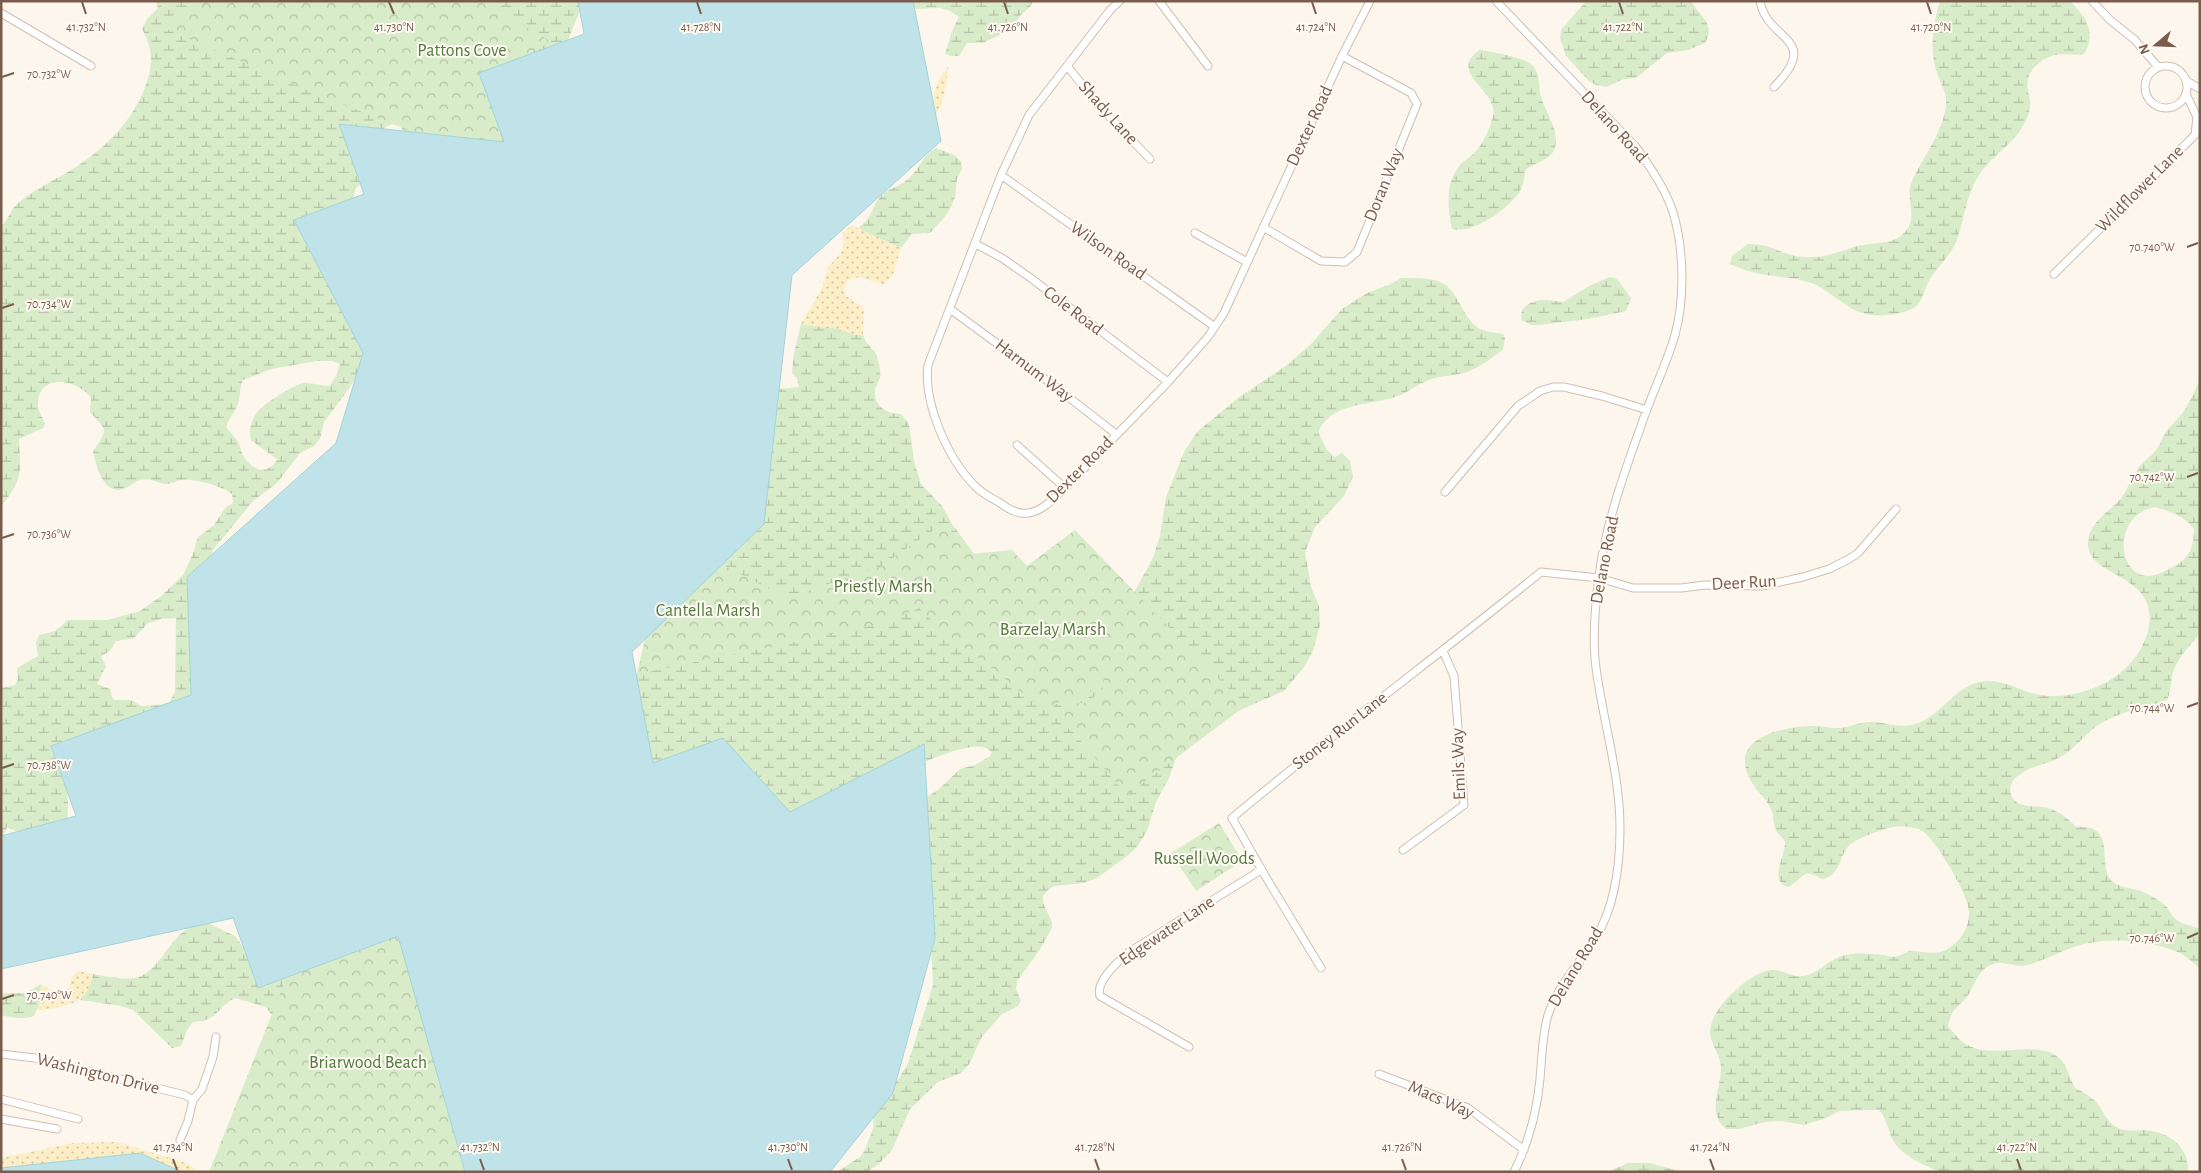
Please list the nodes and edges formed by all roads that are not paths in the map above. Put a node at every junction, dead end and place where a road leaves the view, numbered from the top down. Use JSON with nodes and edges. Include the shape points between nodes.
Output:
{"nodes":[{"id":1,"x":1120,"y":1,"type":"edge"},
{"id":2,"x":1159,"y":1,"type":"edge"},
{"id":3,"x":1370,"y":1,"type":"edge"},
{"id":4,"x":1496,"y":1,"type":"edge"},
{"id":5,"x":1760,"y":1,"type":"edge"},
{"id":6,"x":2092,"y":1,"type":"edge"},
{"id":7,"x":1,"y":13,"type":"edge"},
{"id":8,"x":1342,"y":56,"type":"junction"},
{"id":9,"x":91,"y":66,"type":"dead end"},
{"id":10,"x":1208,"y":66,"type":"dead end"},
{"id":11,"x":1068,"y":67,"type":"junction"},
{"id":12,"x":2158,"y":67,"type":"junction"},
{"id":13,"x":2187,"y":81,"type":"junction"},
{"id":14,"x":1774,"y":87,"type":"dead end"},
{"id":15,"x":2200,"y":89,"type":"edge"},
{"id":16,"x":2186,"y":94,"type":"junction"},
{"id":17,"x":1150,"y":159,"type":"dead end"},
{"id":18,"x":1001,"y":175,"type":"junction"},
{"id":19,"x":1263,"y":227,"type":"junction"},
{"id":20,"x":1194,"y":233,"type":"dead end"},
{"id":21,"x":976,"y":244,"type":"junction"},
{"id":22,"x":1247,"y":262,"type":"junction"},
{"id":23,"x":2054,"y":274,"type":"dead end"},
{"id":24,"x":950,"y":309,"type":"junction"},
{"id":25,"x":1215,"y":327,"type":"junction"},
{"id":26,"x":1168,"y":382,"type":"junction"},
{"id":27,"x":1647,"y":410,"type":"junction"},
{"id":28,"x":1116,"y":434,"type":"junction"},
{"id":29,"x":1017,"y":446,"type":"dead end"},
{"id":30,"x":1065,"y":488,"type":"junction"},
{"id":31,"x":1445,"y":492,"type":"dead end"},
{"id":32,"x":1896,"y":509,"type":"dead end"},
{"id":33,"x":1599,"y":578,"type":"junction"},
{"id":34,"x":1443,"y":651,"type":"junction"},
{"id":35,"x":1403,"y":850,"type":"dead end"},
{"id":36,"x":1261,"y":870,"type":"junction"},
{"id":37,"x":1321,"y":968,"type":"dead end"},
{"id":38,"x":216,"y":1037,"type":"dead end"},
{"id":39,"x":1189,"y":1047,"type":"dead end"},
{"id":40,"x":1,"y":1054,"type":"edge"},
{"id":41,"x":1379,"y":1074,"type":"dead end"},
{"id":42,"x":1,"y":1099,"type":"edge"},
{"id":43,"x":193,"y":1100,"type":"junction"},
{"id":44,"x":78,"y":1118,"type":"dead end"},
{"id":45,"x":1,"y":1119,"type":"edge"},
{"id":46,"x":57,"y":1129,"type":"dead end"},
{"id":47,"x":180,"y":1140,"type":"dead end"},
{"id":48,"x":1524,"y":1150,"type":"junction"},
{"id":49,"x":1514,"y":1172,"type":"edge"}],
"edges":[{"from":1,"to":11,"type":"street","name":"Dexter Road"},
{"from":2,"to":10,"type":"street"},
{"from":3,"to":8,"type":"street","name":"Dexter Road"},
{"from":4,"to":27,"type":"street","name":"Delano Road","via":[[1636,147],[1673,212],[1680,261],[1679,318]]},
{"from":5,"to":14,"type":"street","via":[[1766,16],[1792,46],[1794,59],[1787,74]]},
{"from":6,"to":12,"type":"street","via":[[2135,40]]},
{"from":7,"to":9,"type":"street"},
{"from":8,"to":19,"type":"street","name":"Dexter Road"},
{"from":8,"to":19,"type":"street","name":"Doran Way","via":[[1411,93],[1417,104],[1358,252],[1345,262],[1321,261]]},
{"from":11,"to":17,"type":"street","name":"Shady Lane","via":[[1099,106]]},
{"from":11,"to":18,"type":"street","name":"Dexter Road","via":[[1029,115]]},
{"from":12,"to":13,"type":"street","via":[[2174,66]]},
{"from":12,"to":16,"type":"street","via":[[2151,72],[2145,84],[2153,104],[2172,107]]},
{"from":13,"to":15,"type":"street"},
{"from":13,"to":16,"type":"street"},
{"from":16,"to":23,"type":"street","name":"Wildflower Lane","via":[[2197,117],[2195,135]]},
{"from":18,"to":21,"type":"street","name":"Dexter Road"},
{"from":18,"to":25,"type":"street","name":"Wilson Road"},
{"from":19,"to":22,"type":"street","name":"Dexter Road"},
{"from":20,"to":22,"type":"street"},
{"from":21,"to":24,"type":"street","name":"Dexter Road"},
{"from":21,"to":26,"type":"street","name":"Cole Road","via":[[1002,258]]},
{"from":22,"to":25,"type":"street","name":"Dexter Road"},
{"from":24,"to":28,"type":"street","name":"Harnum Way"},
{"from":24,"to":30,"type":"street","name":"Dexter Road","via":[[927,373],[935,418],[950,452],[975,486],[1015,512],[1039,510]]},
{"from":25,"to":26,"type":"street","name":"Dexter Road"},
{"from":26,"to":28,"type":"street","name":"Dexter Road"},
{"from":27,"to":31,"type":"street","via":[[1564,387],[1540,391],[1518,406]]},
{"from":27,"to":33,"type":"street","name":"Delano Road","via":[[1606,534]]},
{"from":28,"to":30,"type":"street","name":"Dexter Road"},
{"from":29,"to":30,"type":"street"},
{"from":32,"to":33,"type":"street","name":"Deer Run","via":[[1858,553],[1829,569],[1803,577],[1762,586],[1649,588],[1633,588]]},
{"from":33,"to":34,"type":"street","name":"Stoney Run Lane","via":[[1541,572]]},
{"from":33,"to":48,"type":"street","name":"Delano Road","via":[[1595,611],[1596,666],[1619,812],[1618,866],[1601,926],[1561,987],[1548,1017],[1536,1108]]},
{"from":34,"to":35,"type":"street","name":"Emils Way","via":[[1454,676],[1464,806]]},
{"from":34,"to":36,"type":"street","name":"Stoney Run Lane","via":[[1232,818]]},
{"from":36,"to":37,"type":"street","name":"Stoney Run Lane"},
{"from":36,"to":39,"type":"street","name":"Edgewater Lane","via":[[1129,952],[1098,991],[1100,996]]},
{"from":38,"to":43,"type":"street","via":[[202,1089]]},
{"from":40,"to":43,"type":"street","name":"Washington Drive","via":[[35,1058],[185,1095]]},
{"from":41,"to":48,"type":"street","name":"Macs Way","via":[[1468,1108]]},
{"from":42,"to":44,"type":"street"},
{"from":43,"to":47,"type":"street"},
{"from":45,"to":46,"type":"street"},
{"from":48,"to":49,"type":"street","name":"Delano Road"}]}
